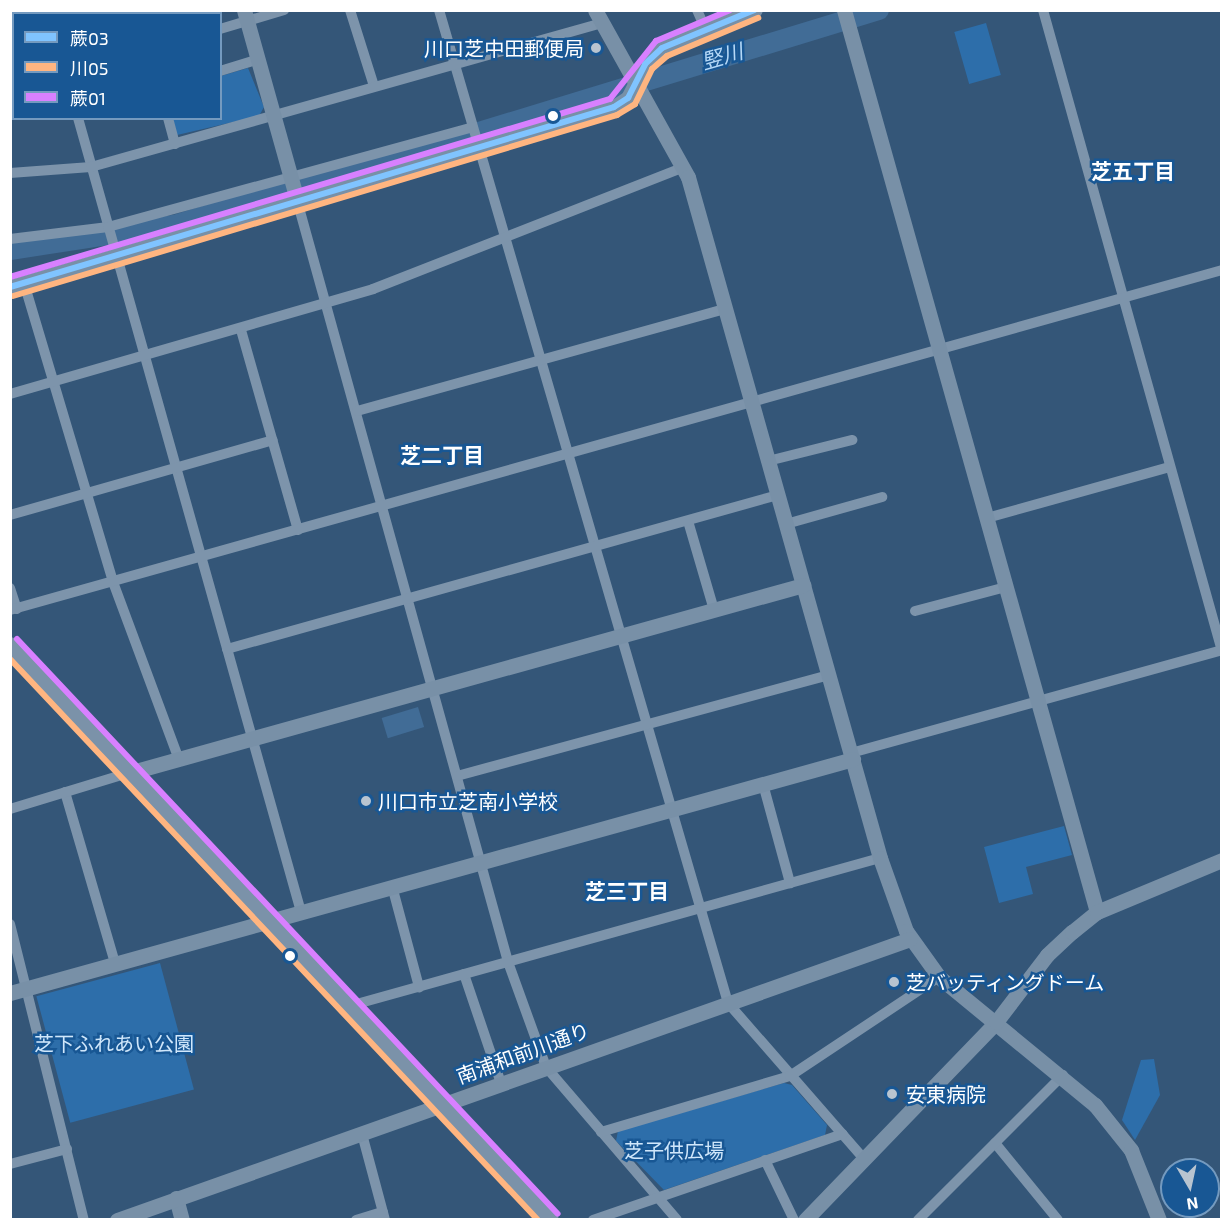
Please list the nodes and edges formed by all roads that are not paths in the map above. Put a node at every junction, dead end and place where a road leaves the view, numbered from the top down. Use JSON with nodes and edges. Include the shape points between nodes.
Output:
{"nodes":[{"id":1,"x":284,"y":10,"type":"edge"},
{"id":2,"x":350,"y":10,"type":"edge"},
{"id":3,"x":439,"y":10,"type":"edge"},
{"id":4,"x":697,"y":10,"type":"edge"},
{"id":5,"x":755,"y":10,"type":"edge"},
{"id":6,"x":1043,"y":10,"type":"edge"},
{"id":7,"x":245,"y":16,"type":"edge"},
{"id":8,"x":598,"y":17,"type":"edge"},
{"id":9,"x":846,"y":17,"type":"edge"},
{"id":10,"x":222,"y":28,"type":"edge"},
{"id":11,"x":705,"y":28,"type":"junction"},
{"id":12,"x":257,"y":60,"type":"junction"},
{"id":13,"x":455,"y":64,"type":"junction"},
{"id":14,"x":222,"y":70,"type":"edge"},
{"id":15,"x":636,"y":83,"type":"junction"},
{"id":16,"x":374,"y":86,"type":"junction"},
{"id":17,"x":273,"y":116,"type":"junction"},
{"id":18,"x":79,"y":120,"type":"edge"},
{"id":19,"x":169,"y":120,"type":"edge"},
{"id":20,"x":473,"y":129,"type":"junction"},
{"id":21,"x":175,"y":144,"type":"junction"},
{"id":22,"x":479,"y":148,"type":"junction"},
{"id":23,"x":91,"y":167,"type":"junction"},
{"id":24,"x":684,"y":167,"type":"junction"},
{"id":25,"x":10,"y":173,"type":"edge"},
{"id":26,"x":291,"y":181,"type":"junction"},
{"id":27,"x":297,"y":202,"type":"junction"},
{"id":28,"x":109,"y":229,"type":"junction"},
{"id":29,"x":504,"y":235,"type":"junction"},
{"id":30,"x":10,"y":239,"type":"edge"},
{"id":31,"x":116,"y":252,"type":"junction"},
{"id":32,"x":1221,"y":270,"type":"edge"},
{"id":33,"x":17,"y":285,"type":"edge"},
{"id":34,"x":1123,"y":297,"type":"junction"},
{"id":35,"x":326,"y":303,"type":"junction"},
{"id":36,"x":725,"y":309,"type":"junction"},
{"id":37,"x":241,"y":330,"type":"junction"},
{"id":38,"x":939,"y":349,"type":"junction"},
{"id":39,"x":146,"y":356,"type":"junction"},
{"id":40,"x":540,"y":360,"type":"junction"},
{"id":41,"x":53,"y":382,"type":"junction"},
{"id":42,"x":10,"y":394,"type":"edge"},
{"id":43,"x":752,"y":402,"type":"junction"},
{"id":44,"x":357,"y":411,"type":"junction"},
{"id":45,"x":273,"y":440,"type":"junction"},
{"id":46,"x":852,"y":440,"type":"dead end"},
{"id":47,"x":567,"y":454,"type":"junction"},
{"id":48,"x":768,"y":461,"type":"junction"},
{"id":49,"x":176,"y":465,"type":"junction"},
{"id":50,"x":1170,"y":467,"type":"junction"},
{"id":51,"x":86,"y":494,"type":"junction"},
{"id":52,"x":778,"y":495,"type":"junction"},
{"id":53,"x":882,"y":497,"type":"dead end"},
{"id":54,"x":383,"y":506,"type":"junction"},
{"id":55,"x":10,"y":515,"type":"edge"},
{"id":56,"x":987,"y":518,"type":"junction"},
{"id":57,"x":688,"y":521,"type":"junction"},
{"id":58,"x":786,"y":524,"type":"junction"},
{"id":59,"x":298,"y":530,"type":"junction"},
{"id":60,"x":594,"y":548,"type":"junction"},
{"id":61,"x":201,"y":557,"type":"junction"},
{"id":62,"x":113,"y":582,"type":"junction"},
{"id":63,"x":803,"y":585,"type":"junction"},
{"id":64,"x":1006,"y":587,"type":"junction"},
{"id":65,"x":10,"y":588,"type":"edge"},
{"id":66,"x":409,"y":600,"type":"junction"},
{"id":67,"x":14,"y":609,"type":"edge"},
{"id":68,"x":714,"y":610,"type":"junction"},
{"id":69,"x":915,"y":611,"type":"dead end"},
{"id":70,"x":620,"y":636,"type":"junction"},
{"id":71,"x":10,"y":645,"type":"edge"},
{"id":72,"x":227,"y":649,"type":"junction"},
{"id":73,"x":1221,"y":650,"type":"edge"},
{"id":74,"x":829,"y":675,"type":"junction"},
{"id":75,"x":433,"y":688,"type":"junction"},
{"id":76,"x":1038,"y":701,"type":"junction"},
{"id":77,"x":645,"y":725,"type":"junction"},
{"id":78,"x":252,"y":739,"type":"junction"},
{"id":79,"x":852,"y":756,"type":"junction"},
{"id":80,"x":180,"y":759,"type":"junction"},
{"id":81,"x":132,"y":772,"type":"junction"},
{"id":82,"x":457,"y":777,"type":"junction"},
{"id":83,"x":762,"y":784,"type":"junction"},
{"id":84,"x":65,"y":792,"type":"junction"},
{"id":85,"x":10,"y":809,"type":"edge"},
{"id":86,"x":670,"y":810,"type":"junction"},
{"id":87,"x":880,"y":858,"type":"junction"},
{"id":88,"x":1221,"y":860,"type":"edge"},
{"id":89,"x":480,"y":861,"type":"junction"},
{"id":90,"x":790,"y":883,"type":"junction"},
{"id":91,"x":392,"y":886,"type":"junction"},
{"id":92,"x":699,"y":908,"type":"junction"},
{"id":93,"x":301,"y":912,"type":"junction"},
{"id":94,"x":1097,"y":912,"type":"junction"},
{"id":95,"x":271,"y":920,"type":"junction"},
{"id":96,"x":10,"y":924,"type":"edge"},
{"id":97,"x":910,"y":939,"type":"junction"},
{"id":98,"x":508,"y":962,"type":"junction"},
{"id":99,"x":115,"y":963,"type":"junction"},
{"id":100,"x":464,"y":974,"type":"junction"},
{"id":101,"x":939,"y":977,"type":"junction"},
{"id":102,"x":419,"y":987,"type":"junction"},
{"id":103,"x":28,"y":988,"type":"junction"},
{"id":104,"x":10,"y":993,"type":"edge"},
{"id":105,"x":728,"y":1003,"type":"junction"},
{"id":106,"x":353,"y":1005,"type":"junction"},
{"id":107,"x":996,"y":1022,"type":"junction"},
{"id":108,"x":546,"y":1067,"type":"junction"},
{"id":109,"x":1063,"y":1075,"type":"junction"},
{"id":110,"x":790,"y":1076,"type":"junction"},
{"id":111,"x":501,"y":1083,"type":"junction"},
{"id":112,"x":445,"y":1104,"type":"junction"},
{"id":113,"x":601,"y":1132,"type":"junction"},
{"id":114,"x":362,"y":1134,"type":"junction"},
{"id":115,"x":843,"y":1134,"type":"junction"},
{"id":116,"x":995,"y":1143,"type":"junction"},
{"id":117,"x":67,"y":1149,"type":"junction"},
{"id":118,"x":864,"y":1159,"type":"junction"},
{"id":119,"x":765,"y":1160,"type":"junction"},
{"id":120,"x":10,"y":1164,"type":"edge"},
{"id":121,"x":176,"y":1198,"type":"junction"},
{"id":122,"x":657,"y":1198,"type":"junction"},
{"id":123,"x":384,"y":1216,"type":"edge"},
{"id":124,"x":84,"y":1220,"type":"edge"},
{"id":125,"x":117,"y":1220,"type":"edge"},
{"id":126,"x":182,"y":1220,"type":"edge"},
{"id":127,"x":356,"y":1220,"type":"edge"},
{"id":128,"x":551,"y":1220,"type":"edge"},
{"id":129,"x":593,"y":1220,"type":"edge"},
{"id":130,"x":677,"y":1220,"type":"edge"},
{"id":131,"x":794,"y":1220,"type":"edge"},
{"id":132,"x":805,"y":1220,"type":"edge"},
{"id":133,"x":918,"y":1220,"type":"edge"},
{"id":134,"x":1058,"y":1220,"type":"edge"},
{"id":135,"x":1159,"y":1220,"type":"edge"}],
"edges":[{"from":1,"to":7,"type":"street"},
{"from":2,"to":16,"type":"street"},
{"from":3,"to":13,"type":"street"},
{"from":4,"to":11,"type":"street"},
{"from":5,"to":11,"type":"street"},
{"from":6,"to":34,"type":"street"},
{"from":7,"to":10,"type":"street"},
{"from":7,"to":12,"type":"street"},
{"from":8,"to":13,"type":"street"},
{"from":8,"to":15,"type":"street"},
{"from":9,"to":38,"type":"street"},
{"from":11,"to":15,"type":"street","via":[[662,48]]},
{"from":12,"to":14,"type":"street"},
{"from":12,"to":17,"type":"street"},
{"from":13,"to":16,"type":"street"},
{"from":13,"to":20,"type":"street"},
{"from":15,"to":22,"type":"street","via":[[614,107]]},
{"from":15,"to":24,"type":"street"},
{"from":16,"to":17,"type":"street"},
{"from":17,"to":21,"type":"street"},
{"from":17,"to":26,"type":"street"},
{"from":18,"to":23,"type":"street"},
{"from":19,"to":21,"type":"street"},
{"from":20,"to":22,"type":"street"},
{"from":20,"to":26,"type":"street"},
{"from":21,"to":23,"type":"street"},
{"from":22,"to":27,"type":"street"},
{"from":22,"to":29,"type":"street"},
{"from":23,"to":25,"type":"street"},
{"from":23,"to":28,"type":"street"},
{"from":24,"to":29,"type":"street"},
{"from":24,"to":36,"type":"street"},
{"from":26,"to":27,"type":"street"},
{"from":26,"to":28,"type":"street"},
{"from":27,"to":31,"type":"street"},
{"from":27,"to":35,"type":"street"},
{"from":28,"to":30,"type":"street"},
{"from":28,"to":31,"type":"street"},
{"from":29,"to":35,"type":"street"},
{"from":29,"to":40,"type":"street"},
{"from":31,"to":33,"type":"street"},
{"from":31,"to":39,"type":"street"},
{"from":32,"to":34,"type":"street"},
{"from":33,"to":41,"type":"street"},
{"from":34,"to":38,"type":"street"},
{"from":34,"to":50,"type":"street"},
{"from":35,"to":37,"type":"street"},
{"from":35,"to":44,"type":"street"},
{"from":36,"to":40,"type":"street"},
{"from":36,"to":43,"type":"street"},
{"from":37,"to":39,"type":"street"},
{"from":37,"to":45,"type":"street"},
{"from":38,"to":43,"type":"street"},
{"from":38,"to":56,"type":"street"},
{"from":39,"to":41,"type":"street"},
{"from":39,"to":49,"type":"street"},
{"from":40,"to":44,"type":"street"},
{"from":40,"to":47,"type":"street"},
{"from":41,"to":42,"type":"street"},
{"from":41,"to":51,"type":"street"},
{"from":43,"to":47,"type":"street"},
{"from":43,"to":48,"type":"street"},
{"from":44,"to":54,"type":"street"},
{"from":45,"to":49,"type":"street"},
{"from":45,"to":59,"type":"street"},
{"from":46,"to":48,"type":"street"},
{"from":47,"to":54,"type":"street"},
{"from":47,"to":60,"type":"street"},
{"from":48,"to":52,"type":"street"},
{"from":49,"to":51,"type":"street"},
{"from":49,"to":61,"type":"street"},
{"from":50,"to":56,"type":"street"},
{"from":50,"to":73,"type":"street"},
{"from":51,"to":55,"type":"street"},
{"from":51,"to":62,"type":"street"},
{"from":52,"to":57,"type":"street"},
{"from":52,"to":58,"type":"street"},
{"from":53,"to":58,"type":"street"},
{"from":54,"to":59,"type":"street"},
{"from":54,"to":66,"type":"street"},
{"from":56,"to":64,"type":"street"},
{"from":57,"to":60,"type":"street"},
{"from":57,"to":68,"type":"street"},
{"from":58,"to":63,"type":"street"},
{"from":59,"to":61,"type":"street"},
{"from":60,"to":66,"type":"street"},
{"from":60,"to":70,"type":"street"},
{"from":61,"to":62,"type":"street"},
{"from":61,"to":72,"type":"street"},
{"from":62,"to":67,"type":"street"},
{"from":62,"to":80,"type":"street"},
{"from":63,"to":68,"type":"street"},
{"from":63,"to":74,"type":"street"},
{"from":64,"to":69,"type":"street"},
{"from":64,"to":76,"type":"street"},
{"from":65,"to":67,"type":"street"},
{"from":66,"to":72,"type":"street"},
{"from":66,"to":75,"type":"street"},
{"from":68,"to":70,"type":"street"},
{"from":70,"to":75,"type":"street"},
{"from":70,"to":77,"type":"street"},
{"from":71,"to":81,"type":"main road"},
{"from":72,"to":78,"type":"street"},
{"from":73,"to":76,"type":"street"},
{"from":74,"to":77,"type":"street"},
{"from":74,"to":79,"type":"street"},
{"from":75,"to":78,"type":"street"},
{"from":75,"to":82,"type":"street"},
{"from":76,"to":79,"type":"street"},
{"from":76,"to":94,"type":"street"},
{"from":77,"to":82,"type":"street"},
{"from":77,"to":86,"type":"street"},
{"from":78,"to":80,"type":"street"},
{"from":78,"to":93,"type":"street"},
{"from":79,"to":83,"type":"street"},
{"from":79,"to":87,"type":"street"},
{"from":80,"to":81,"type":"street"},
{"from":81,"to":84,"type":"street"},
{"from":81,"to":95,"type":"main road"},
{"from":82,"to":89,"type":"street"},
{"from":83,"to":86,"type":"street"},
{"from":83,"to":90,"type":"street"},
{"from":84,"to":85,"type":"street"},
{"from":84,"to":99,"type":"street"},
{"from":86,"to":89,"type":"street"},
{"from":86,"to":92,"type":"street"},
{"from":87,"to":90,"type":"street"},
{"from":87,"to":97,"type":"street"},
{"from":88,"to":94,"type":"street"},
{"from":89,"to":91,"type":"street"},
{"from":89,"to":98,"type":"street"},
{"from":90,"to":92,"type":"street"},
{"from":91,"to":93,"type":"street"},
{"from":91,"to":102,"type":"street"},
{"from":92,"to":98,"type":"street"},
{"from":92,"to":105,"type":"street"},
{"from":93,"to":95,"type":"street"},
{"from":94,"to":107,"type":"street","via":[[1047,955]]},
{"from":95,"to":99,"type":"street"},
{"from":95,"to":106,"type":"main road"},
{"from":96,"to":103,"type":"street"},
{"from":97,"to":101,"type":"street"},
{"from":97,"to":105,"type":"street","name":"南浦和前川通り"},
{"from":98,"to":100,"type":"street"},
{"from":98,"to":108,"type":"street"},
{"from":99,"to":103,"type":"street"},
{"from":100,"to":102,"type":"street"},
{"from":100,"to":111,"type":"street"},
{"from":101,"to":107,"type":"street"},
{"from":101,"to":110,"type":"street"},
{"from":102,"to":106,"type":"street"},
{"from":103,"to":104,"type":"street"},
{"from":103,"to":117,"type":"street"},
{"from":105,"to":108,"type":"street","name":"南浦和前川通り"},
{"from":105,"to":110,"type":"street"},
{"from":106,"to":112,"type":"main road"},
{"from":107,"to":109,"type":"street"},
{"from":107,"to":118,"type":"street"},
{"from":108,"to":111,"type":"street","name":"南浦和前川通り"},
{"from":108,"to":113,"type":"street"},
{"from":109,"to":116,"type":"street"},
{"from":109,"to":135,"type":"street","via":[[1131,1150]]},
{"from":110,"to":113,"type":"street"},
{"from":110,"to":115,"type":"street"},
{"from":111,"to":112,"type":"street","name":"南浦和前川通り"},
{"from":112,"to":114,"type":"street","name":"南浦和前川通り"},
{"from":112,"to":128,"type":"main road"},
{"from":113,"to":122,"type":"street"},
{"from":114,"to":121,"type":"street","name":"南浦和前川通り"},
{"from":114,"to":123,"type":"street"},
{"from":115,"to":118,"type":"street"},
{"from":115,"to":119,"type":"street"},
{"from":116,"to":133,"type":"street"},
{"from":116,"to":134,"type":"street"},
{"from":117,"to":120,"type":"street"},
{"from":117,"to":124,"type":"street"},
{"from":118,"to":132,"type":"street"},
{"from":119,"to":122,"type":"street"},
{"from":119,"to":131,"type":"street"},
{"from":121,"to":125,"type":"street","name":"南浦和前川通り"},
{"from":121,"to":126,"type":"street"},
{"from":122,"to":129,"type":"street"},
{"from":122,"to":130,"type":"street"},
{"from":123,"to":127,"type":"street"}]}
